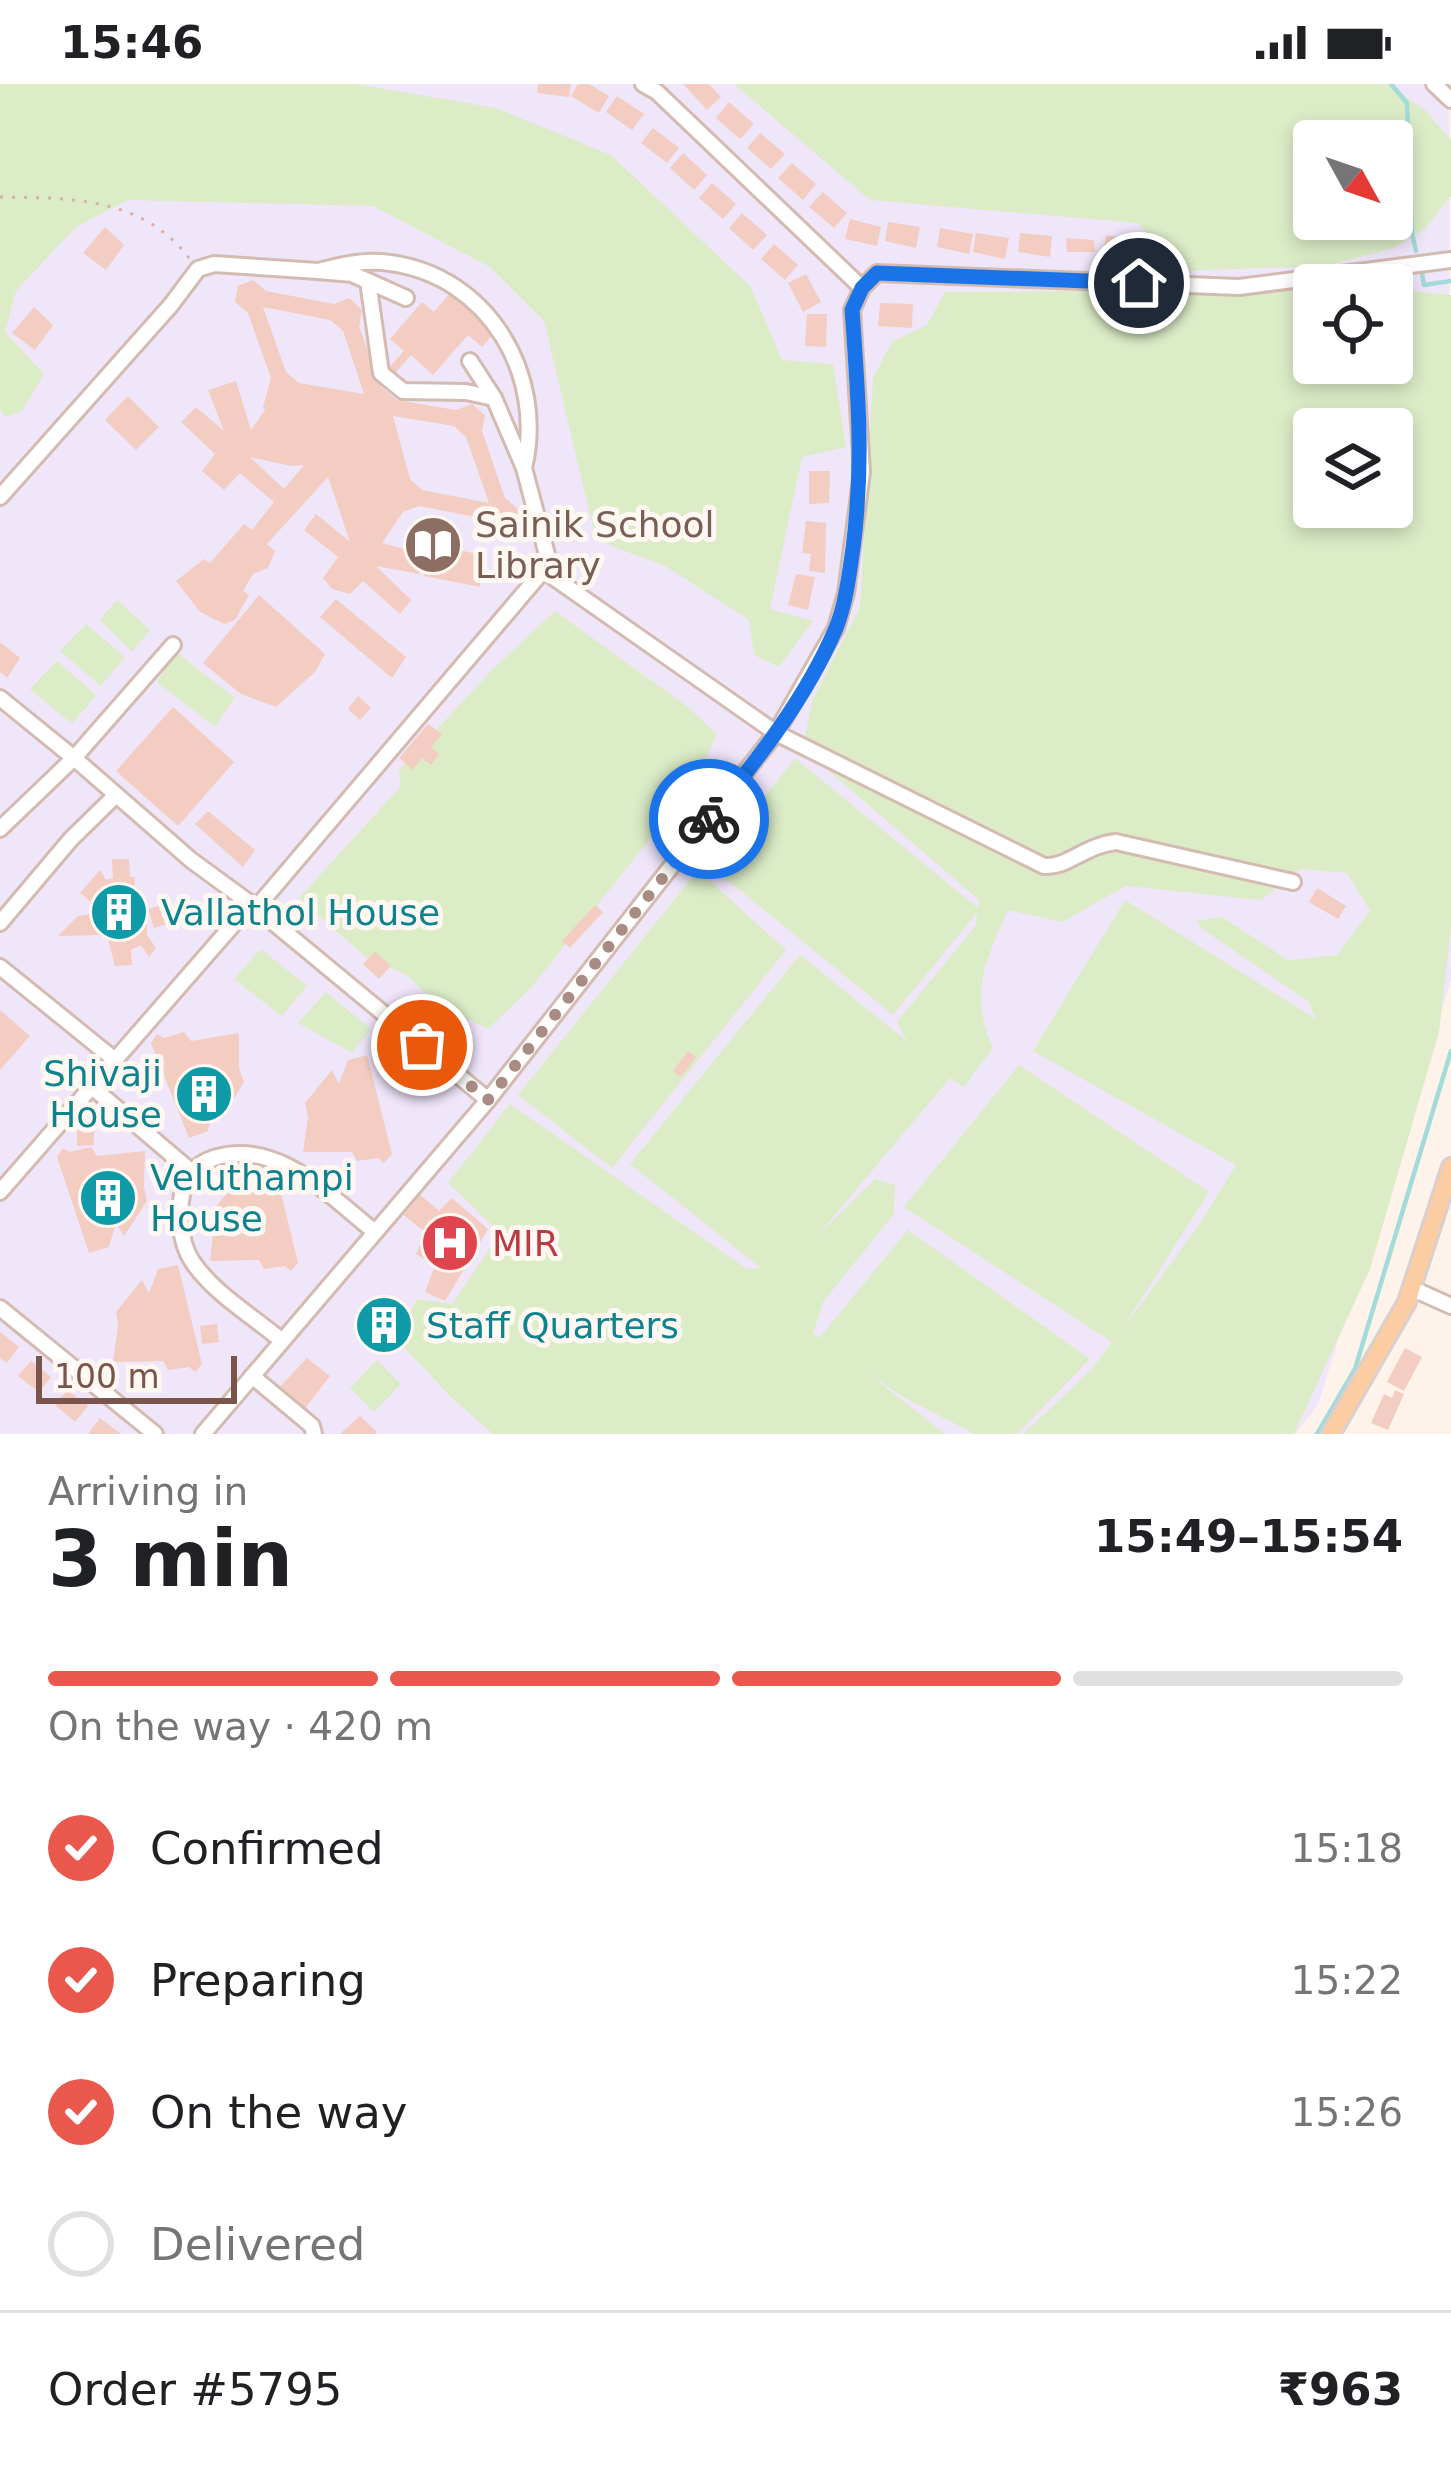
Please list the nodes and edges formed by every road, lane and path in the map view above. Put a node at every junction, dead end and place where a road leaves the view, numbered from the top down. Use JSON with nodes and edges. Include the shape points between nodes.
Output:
{"nodes":[{"id":1,"x":643,"y":84,"type":"edge"},
{"id":2,"x":1434,"y":84,"type":"edge"},
{"id":3,"x":1451,"y":100,"type":"edge"},
{"id":4,"x":0,"y":197,"type":"edge"},
{"id":5,"x":1451,"y":260,"type":"edge"},
{"id":6,"x":198,"y":269,"type":"junction"},
{"id":7,"x":317,"y":271,"type":"junction"},
{"id":8,"x":368,"y":280,"type":"junction"},
{"id":9,"x":862,"y":288,"type":"junction"},
{"id":10,"x":406,"y":298,"type":"dead end"},
{"id":11,"x":470,"y":361,"type":"dead end"},
{"id":12,"x":494,"y":398,"type":"junction"},
{"id":13,"x":524,"y":468,"type":"junction"},
{"id":14,"x":0,"y":497,"type":"edge"},
{"id":15,"x":547,"y":566,"type":"junction"},
{"id":16,"x":173,"y":645,"type":"dead end"},
{"id":17,"x":0,"y":698,"type":"edge"},
{"id":18,"x":776,"y":733,"type":"junction"},
{"id":19,"x":74,"y":758,"type":"junction"},
{"id":20,"x":115,"y":796,"type":"junction"},
{"id":21,"x":0,"y":829,"type":"edge"},
{"id":22,"x":1293,"y":882,"type":"dead end"},
{"id":23,"x":254,"y":905,"type":"junction"},
{"id":24,"x":0,"y":923,"type":"edge"},
{"id":25,"x":0,"y":967,"type":"edge"},
{"id":26,"x":115,"y":1060,"type":"junction"},
{"id":27,"x":92,"y":1087,"type":"junction"},
{"id":28,"x":488,"y":1100,"type":"junction"},
{"id":29,"x":1451,"y":1148,"type":"edge"},
{"id":30,"x":192,"y":1172,"type":"junction"},
{"id":31,"x":1449,"y":1172,"type":"edge"},
{"id":32,"x":0,"y":1192,"type":"edge"},
{"id":33,"x":375,"y":1232,"type":"junction"},
{"id":34,"x":1411,"y":1288,"type":"junction"},
{"id":35,"x":1451,"y":1306,"type":"edge"},
{"id":36,"x":0,"y":1308,"type":"edge"},
{"id":37,"x":282,"y":1341,"type":"junction"},
{"id":38,"x":252,"y":1376,"type":"junction"},
{"id":39,"x":155,"y":1434,"type":"edge"},
{"id":40,"x":203,"y":1434,"type":"edge"},
{"id":41,"x":314,"y":1434,"type":"edge"},
{"id":42,"x":1331,"y":1434,"type":"edge"}],
"edges":[{"from":1,"to":9,"type":"street"},
{"from":2,"to":3,"type":"street"},
{"from":4,"to":6,"type":"path","via":[[125,209],[175,239]]},
{"from":5,"to":9,"type":"street","via":[[1239,287],[877,273]]},
{"from":6,"to":7,"type":"street"},
{"from":6,"to":14,"type":"street"},
{"from":7,"to":8,"type":"street"},
{"from":7,"to":13,"type":"street","via":[[393,263],[448,282],[472,300],[497,325],[524,380],[531,439]]},
{"from":8,"to":10,"type":"street"},
{"from":8,"to":12,"type":"street","via":[[381,373],[403,391]]},
{"from":9,"to":18,"type":"street","via":[[852,310],[862,472],[846,593],[836,628]]},
{"from":11,"to":12,"type":"street"},
{"from":12,"to":13,"type":"street"},
{"from":13,"to":15,"type":"street"},
{"from":15,"to":18,"type":"street"},
{"from":15,"to":23,"type":"street"},
{"from":16,"to":19,"type":"street"},
{"from":17,"to":19,"type":"street"},
{"from":18,"to":22,"type":"street","via":[[1043,866],[1116,842]]},
{"from":18,"to":28,"type":"street"},
{"from":19,"to":20,"type":"street"},
{"from":19,"to":21,"type":"street"},
{"from":20,"to":23,"type":"street"},
{"from":20,"to":24,"type":"street"},
{"from":23,"to":26,"type":"street"},
{"from":23,"to":28,"type":"street"},
{"from":25,"to":26,"type":"street"},
{"from":26,"to":27,"type":"street"},
{"from":27,"to":30,"type":"street"},
{"from":27,"to":32,"type":"street"},
{"from":28,"to":33,"type":"street"},
{"from":29,"to":31,"type":"main road"},
{"from":30,"to":33,"type":"street","via":[[220,1156],[268,1156]]},
{"from":30,"to":37,"type":"street","via":[[180,1219],[193,1263]]},
{"from":31,"to":34,"type":"main road"},
{"from":33,"to":37,"type":"street"},
{"from":34,"to":35,"type":"street"},
{"from":34,"to":42,"type":"main road"},
{"from":36,"to":39,"type":"street"},
{"from":37,"to":38,"type":"street"},
{"from":38,"to":40,"type":"street"},
{"from":38,"to":41,"type":"street"}]}
